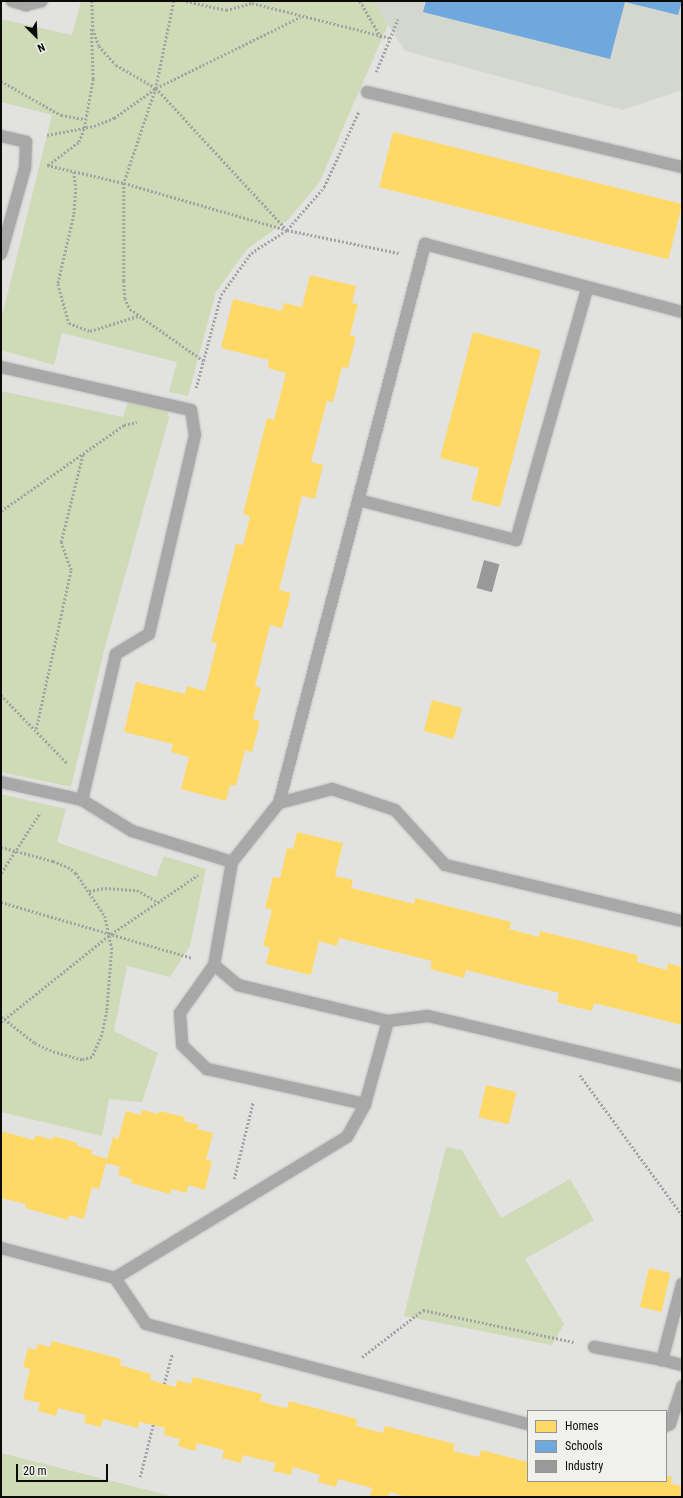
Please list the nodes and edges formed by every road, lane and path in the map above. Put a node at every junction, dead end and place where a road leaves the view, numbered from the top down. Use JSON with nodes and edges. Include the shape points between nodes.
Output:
{"nodes":[{"id":1,"x":12,"y":1,"type":"edge"},
{"id":2,"x":42,"y":1,"type":"edge"},
{"id":3,"x":92,"y":1,"type":"edge"},
{"id":4,"x":174,"y":1,"type":"edge"},
{"id":5,"x":186,"y":1,"type":"edge"},
{"id":6,"x":360,"y":1,"type":"edge"},
{"id":7,"x":251,"y":2,"type":"edge"},
{"id":8,"x":92,"y":17,"type":"junction"},
{"id":9,"x":300,"y":17,"type":"junction"},
{"id":10,"x":398,"y":19,"type":"dead end"},
{"id":11,"x":381,"y":37,"type":"junction"},
{"id":12,"x":390,"y":38,"type":"junction"},
{"id":13,"x":1,"y":81,"type":"edge"},
{"id":14,"x":156,"y":88,"type":"junction"},
{"id":15,"x":367,"y":92,"type":"junction"},
{"id":16,"x":84,"y":120,"type":"junction"},
{"id":17,"x":84,"y":128,"type":"junction"},
{"id":18,"x":1,"y":136,"type":"edge"},
{"id":19,"x":26,"y":142,"type":"junction"},
{"id":20,"x":25,"y":159,"type":"junction"},
{"id":21,"x":48,"y":165,"type":"junction"},
{"id":22,"x":682,"y":167,"type":"edge"},
{"id":23,"x":74,"y":171,"type":"junction"},
{"id":24,"x":124,"y":184,"type":"junction"},
{"id":25,"x":287,"y":230,"type":"junction"},
{"id":26,"x":1,"y":254,"type":"edge"},
{"id":27,"x":421,"y":258,"type":"junction"},
{"id":28,"x":587,"y":289,"type":"junction"},
{"id":29,"x":682,"y":312,"type":"edge"},
{"id":30,"x":138,"y":315,"type":"junction"},
{"id":31,"x":204,"y":361,"type":"junction"},
{"id":32,"x":1,"y":368,"type":"edge"},
{"id":33,"x":190,"y":410,"type":"junction"},
{"id":34,"x":139,"y":422,"type":"dead end"},
{"id":35,"x":84,"y":453,"type":"junction"},
{"id":36,"x":358,"y":500,"type":"junction"},
{"id":37,"x":1,"y":511,"type":"edge"},
{"id":38,"x":1,"y":695,"type":"edge"},
{"id":39,"x":36,"y":729,"type":"junction"},
{"id":40,"x":1,"y":782,"type":"edge"},
{"id":41,"x":86,"y":784,"type":"junction"},
{"id":42,"x":53,"y":793,"type":"junction"},
{"id":43,"x":82,"y":800,"type":"junction"},
{"id":44,"x":279,"y":803,"type":"junction"},
{"id":45,"x":1,"y":847,"type":"edge"},
{"id":46,"x":16,"y":850,"type":"junction"},
{"id":47,"x":226,"y":861,"type":"junction"},
{"id":48,"x":1,"y":873,"type":"edge"},
{"id":49,"x":89,"y":891,"type":"junction"},
{"id":50,"x":1,"y":902,"type":"edge"},
{"id":51,"x":158,"y":902,"type":"junction"},
{"id":52,"x":682,"y":921,"type":"edge"},
{"id":53,"x":111,"y":934,"type":"junction"},
{"id":54,"x":214,"y":965,"type":"junction"},
{"id":55,"x":1,"y":1017,"type":"edge"},
{"id":56,"x":5,"y":1019,"type":"junction"},
{"id":57,"x":388,"y":1021,"type":"junction"},
{"id":58,"x":1,"y":1022,"type":"edge"},
{"id":59,"x":560,"y":1047,"type":"junction"},
{"id":60,"x":682,"y":1076,"type":"edge"},
{"id":61,"x":258,"y":1080,"type":"junction"},
{"id":62,"x":365,"y":1104,"type":"junction"},
{"id":63,"x":226,"y":1210,"type":"junction"},
{"id":64,"x":682,"y":1215,"type":"edge"},
{"id":65,"x":1,"y":1248,"type":"edge"},
{"id":66,"x":115,"y":1278,"type":"junction"},
{"id":67,"x":682,"y":1284,"type":"edge"},
{"id":68,"x":178,"y":1332,"type":"junction"},
{"id":69,"x":594,"y":1347,"type":"joint"},
{"id":70,"x":662,"y":1360,"type":"junction"},
{"id":71,"x":682,"y":1365,"type":"edge"},
{"id":72,"x":340,"y":1375,"type":"junction"},
{"id":73,"x":164,"y":1384,"type":"dead end"},
{"id":74,"x":682,"y":1386,"type":"edge"},
{"id":75,"x":527,"y":1424,"type":"edge"},
{"id":76,"x":153,"y":1425,"type":"dead end"},
{"id":77,"x":667,"y":1426,"type":"edge"},
{"id":78,"x":140,"y":1477,"type":"dead end"}],
"edges":[{"from":1,"to":2,"type":"lane","via":[[26,4]]},
{"from":3,"to":8,"type":"path"},
{"from":4,"to":14,"type":"path"},
{"from":5,"to":7,"type":"path","via":[[226,10]]},
{"from":6,"to":11,"type":"path"},
{"from":7,"to":9,"type":"path"},
{"from":8,"to":14,"type":"path","via":[[99,46],[116,65]]},
{"from":8,"to":16,"type":"path","via":[[93,79]]},
{"from":9,"to":11,"type":"path"},
{"from":9,"to":14,"type":"path"},
{"from":10,"to":12,"type":"path"},
{"from":11,"to":12,"type":"path"},
{"from":12,"to":15,"type":"path"},
{"from":13,"to":16,"type":"path","via":[[62,115]]},
{"from":14,"to":17,"type":"path","via":[[114,118]]},
{"from":14,"to":24,"type":"path"},
{"from":14,"to":25,"type":"path"},
{"from":15,"to":22,"type":"lane"},
{"from":15,"to":25,"type":"path","via":[[324,188]]},
{"from":16,"to":17,"type":"path"},
{"from":17,"to":19,"type":"path","via":[[54,133]]},
{"from":17,"to":21,"type":"path","via":[[79,142]]},
{"from":18,"to":19,"type":"lane"},
{"from":19,"to":20,"type":"lane"},
{"from":20,"to":21,"type":"path"},
{"from":20,"to":26,"type":"lane","via":[[25,168]]},
{"from":21,"to":23,"type":"path"},
{"from":23,"to":24,"type":"path"},
{"from":23,"to":30,"type":"path","via":[[74,215],[58,284],[69,323],[90,331]]},
{"from":24,"to":25,"type":"path"},
{"from":24,"to":30,"type":"path","via":[[122,245],[125,298],[130,309]]},
{"from":25,"to":27,"type":"path"},
{"from":25,"to":31,"type":"path","via":[[251,253],[221,295]]},
{"from":27,"to":28,"type":"lane","via":[[425,244]]},
{"from":27,"to":36,"type":"lane"},
{"from":28,"to":29,"type":"lane"},
{"from":28,"to":36,"type":"lane","via":[[516,540]]},
{"from":30,"to":31,"type":"path"},
{"from":31,"to":33,"type":"path"},
{"from":32,"to":33,"type":"lane"},
{"from":33,"to":41,"type":"lane","via":[[195,435],[149,634],[116,654]]},
{"from":34,"to":35,"type":"path","via":[[124,425]]},
{"from":35,"to":37,"type":"path"},
{"from":35,"to":39,"type":"path","via":[[61,542],[71,570]]},
{"from":36,"to":44,"type":"lane"},
{"from":38,"to":39,"type":"path"},
{"from":39,"to":41,"type":"path"},
{"from":40,"to":42,"type":"lane"},
{"from":41,"to":43,"type":"lane"},
{"from":42,"to":43,"type":"lane"},
{"from":42,"to":46,"type":"path"},
{"from":43,"to":47,"type":"lane","via":[[132,831]]},
{"from":44,"to":47,"type":"lane"},
{"from":44,"to":52,"type":"lane","via":[[332,788],[395,810],[444,865]]},
{"from":45,"to":46,"type":"path"},
{"from":46,"to":48,"type":"path"},
{"from":46,"to":49,"type":"path","via":[[68,867]]},
{"from":47,"to":51,"type":"path"},
{"from":47,"to":54,"type":"lane"},
{"from":49,"to":51,"type":"path","via":[[111,888],[137,890]]},
{"from":49,"to":53,"type":"path","via":[[105,916]]},
{"from":50,"to":53,"type":"path"},
{"from":51,"to":53,"type":"path"},
{"from":53,"to":54,"type":"path"},
{"from":53,"to":56,"type":"path"},
{"from":53,"to":56,"type":"path","via":[[111,976],[107,1011],[102,1035],[92,1057],[82,1060],[51,1051],[34,1043]]},
{"from":54,"to":57,"type":"lane","via":[[238,985]]},
{"from":54,"to":61,"type":"lane","via":[[180,1013],[182,1045],[207,1069]]},
{"from":55,"to":56,"type":"path"},
{"from":56,"to":58,"type":"path"},
{"from":57,"to":59,"type":"lane","via":[[428,1016]]},
{"from":57,"to":62,"type":"lane"},
{"from":59,"to":60,"type":"lane"},
{"from":59,"to":64,"type":"path"},
{"from":61,"to":62,"type":"lane"},
{"from":61,"to":63,"type":"path"},
{"from":62,"to":63,"type":"lane","via":[[347,1137]]},
{"from":63,"to":66,"type":"lane"},
{"from":65,"to":66,"type":"lane"},
{"from":66,"to":68,"type":"lane","via":[[146,1324]]},
{"from":67,"to":70,"type":"lane"},
{"from":68,"to":72,"type":"lane"},
{"from":68,"to":73,"type":"path"},
{"from":69,"to":70,"type":"lane"},
{"from":69,"to":72,"type":"path","via":[[423,1310]]},
{"from":70,"to":71,"type":"lane"},
{"from":72,"to":75,"type":"lane"},
{"from":74,"to":77,"type":"lane","via":[[670,1424]]},
{"from":76,"to":78,"type":"path"}]}
